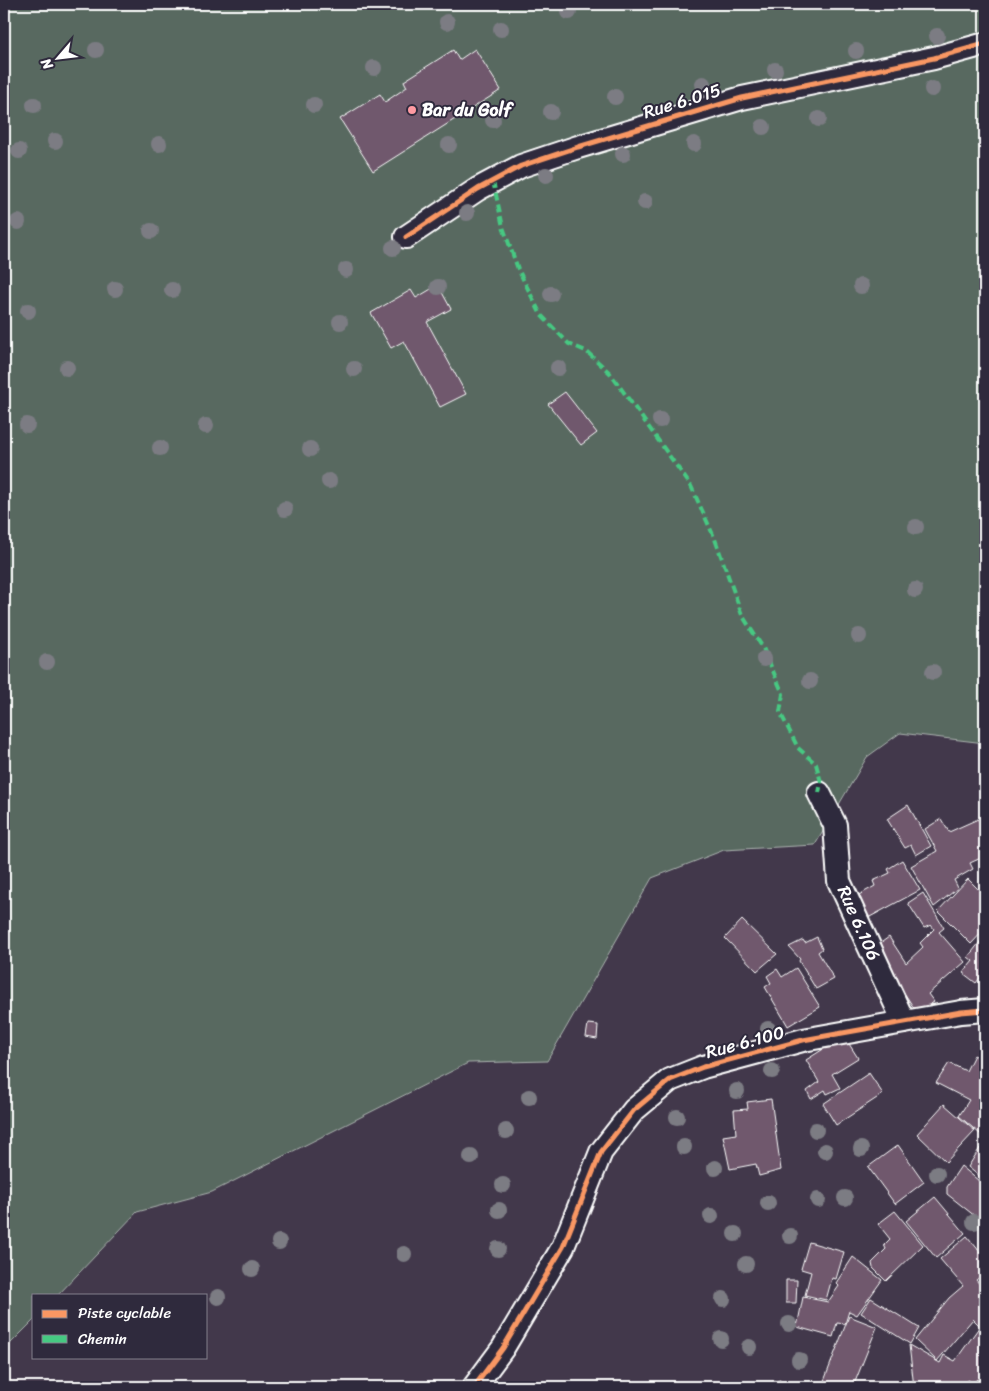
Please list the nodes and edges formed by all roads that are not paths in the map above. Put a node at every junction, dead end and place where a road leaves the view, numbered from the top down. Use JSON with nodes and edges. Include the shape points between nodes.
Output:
{"nodes":[{"id":1,"x":985,"y":44,"type":"edge"},
{"id":2,"x":406,"y":237,"type":"dead end"},
{"id":3,"x":819,"y":793,"type":"dead end"},
{"id":4,"x":985,"y":1010,"type":"edge"},
{"id":5,"x":904,"y":1022,"type":"junction"},
{"id":6,"x":474,"y":1387,"type":"edge"}],
"edges":[{"from":1,"to":2,"type":"street","name":"Rue 6.015","via":[[934,58],[742,98],[578,147],[514,170],[478,189]]},
{"from":3,"to":5,"type":"street","name":"Rue 6.106","via":[[835,824],[839,881]]},
{"from":4,"to":5,"type":"street","name":"Rue 6.100"},
{"from":5,"to":6,"type":"street","name":"Rue 6.100","via":[[803,1040],[703,1067],[670,1080],[634,1110],[601,1152],[564,1247],[503,1348]]}]}
